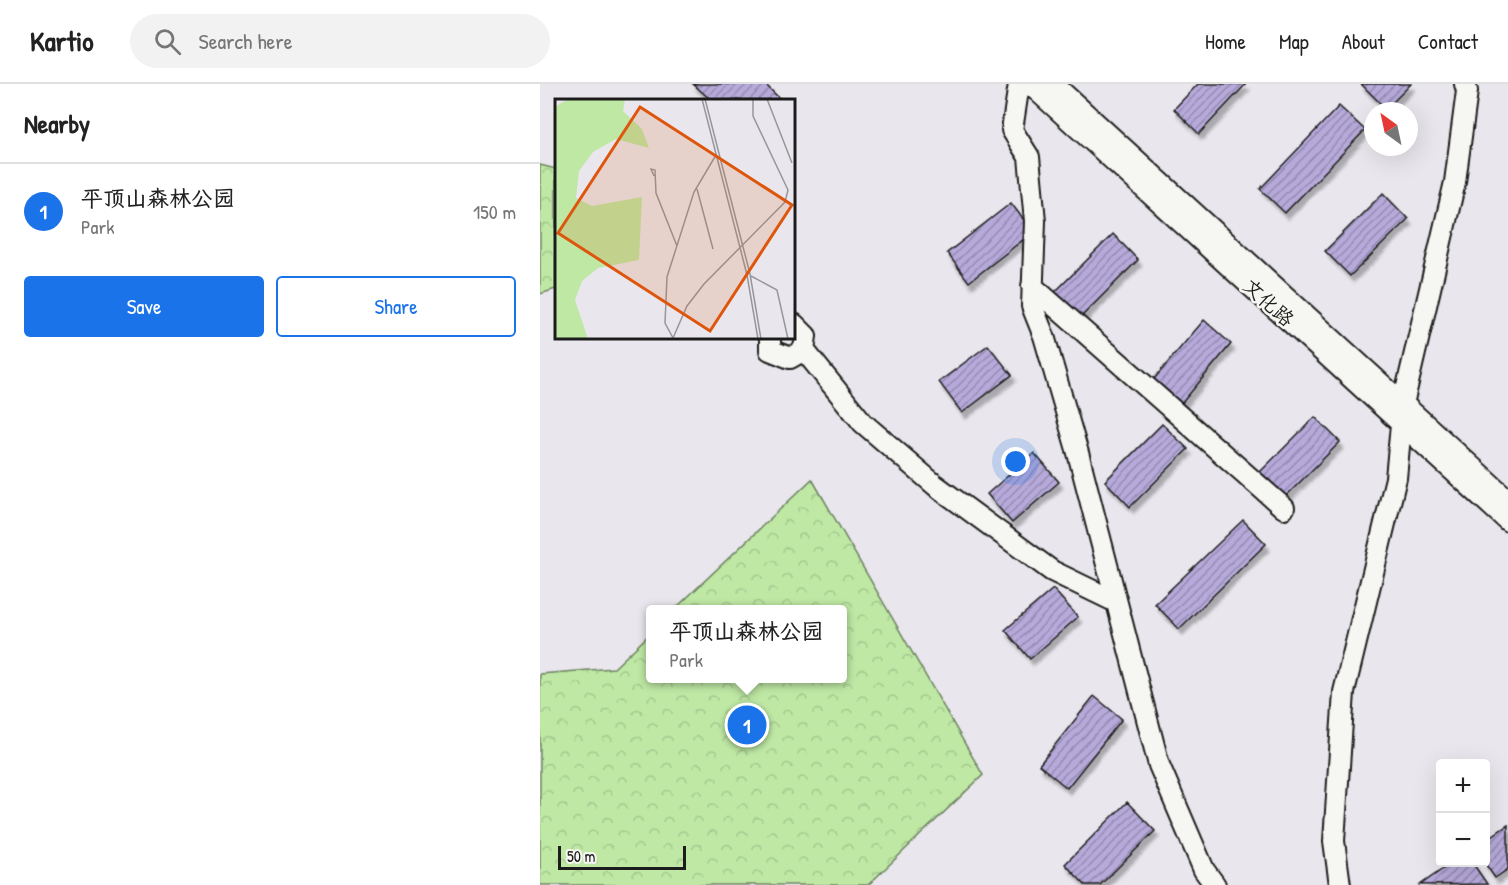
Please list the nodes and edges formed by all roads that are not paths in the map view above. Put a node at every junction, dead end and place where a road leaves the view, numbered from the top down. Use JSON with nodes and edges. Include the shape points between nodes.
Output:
{"nodes":[{"id":1,"x":1019,"y":84,"type":"edge"},
{"id":2,"x":1030,"y":84,"type":"edge"},
{"id":3,"x":1053,"y":84,"type":"edge"},
{"id":4,"x":1465,"y":84,"type":"edge"},
{"id":5,"x":1032,"y":286,"type":"junction"},
{"id":6,"x":795,"y":325,"type":"edge"},
{"id":7,"x":770,"y":339,"type":"edge"},
{"id":8,"x":804,"y":350,"type":"junction"},
{"id":9,"x":1403,"y":404,"type":"junction"},
{"id":10,"x":1402,"y":424,"type":"junction"},
{"id":11,"x":1508,"y":500,"type":"edge"},
{"id":12,"x":1284,"y":508,"type":"dead end"},
{"id":13,"x":1508,"y":520,"type":"edge"},
{"id":14,"x":1116,"y":602,"type":"junction"},
{"id":15,"x":1215,"y":885,"type":"edge"},
{"id":16,"x":1340,"y":885,"type":"edge"}],
"edges":[{"from":1,"to":5,"type":"street","via":[[1012,130],[1029,157],[1035,221]]},
{"from":2,"to":10,"type":"street","name":"文化路"},
{"from":3,"to":9,"type":"street","name":"文化路"},
{"from":4,"to":9,"type":"street","via":[[1455,182]]},
{"from":5,"to":12,"type":"street"},
{"from":5,"to":14,"type":"street","via":[[1032,306],[1078,453]]},
{"from":6,"to":8,"type":"street","via":[[806,336]]},
{"from":7,"to":8,"type":"street","via":[[770,350],[790,358]]},
{"from":8,"to":14,"type":"street","via":[[863,423],[935,485],[1052,571]]},
{"from":9,"to":10,"type":"street"},
{"from":9,"to":11,"type":"street","name":"文化路"},
{"from":10,"to":13,"type":"street","name":"文化路"},
{"from":10,"to":16,"type":"street","via":[[1396,478],[1344,692],[1334,841]]},
{"from":14,"to":15,"type":"street","via":[[1159,765],[1204,870]]}]}
